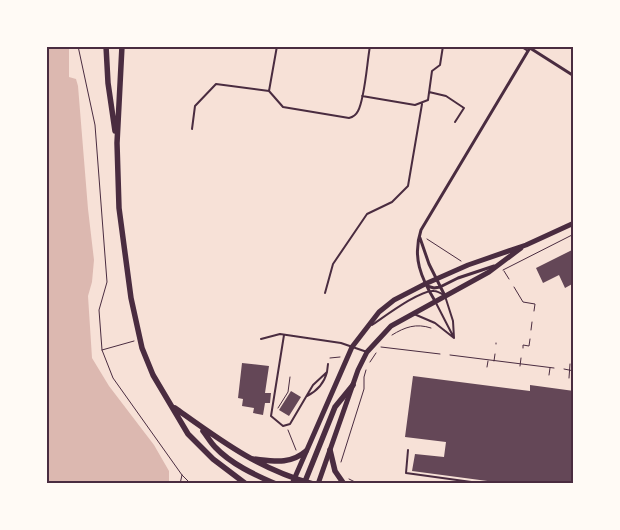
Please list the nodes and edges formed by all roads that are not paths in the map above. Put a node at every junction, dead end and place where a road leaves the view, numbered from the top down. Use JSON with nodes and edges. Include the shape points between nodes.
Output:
{"nodes":[{"id":1,"x":106,"y":46,"type":"edge"},
{"id":2,"x":122,"y":46,"type":"edge"},
{"id":3,"x":277,"y":46,"type":"edge"},
{"id":4,"x":370,"y":46,"type":"edge"},
{"id":5,"x":443,"y":46,"type":"edge"},
{"id":6,"x":520,"y":46,"type":"edge"},
{"id":7,"x":529,"y":49,"type":"edge"},
{"id":8,"x":574,"y":76,"type":"edge"},
{"id":9,"x":269,"y":91,"type":"junction"},
{"id":10,"x":429,"y":92,"type":"junction"},
{"id":11,"x":362,"y":96,"type":"junction"},
{"id":12,"x":422,"y":104,"type":"junction"},
{"id":13,"x":455,"y":122,"type":"dead end"},
{"id":14,"x":192,"y":129,"type":"dead end"},
{"id":15,"x":117,"y":143,"type":"junction"},
{"id":16,"x":574,"y":223,"type":"edge"},
{"id":17,"x":420,"y":235,"type":"junction"},
{"id":18,"x":526,"y":245,"type":"junction"},
{"id":19,"x":500,"y":264,"type":"junction"},
{"id":20,"x":436,"y":279,"type":"junction"},
{"id":21,"x":424,"y":284,"type":"junction"},
{"id":22,"x":440,"y":286,"type":"junction"},
{"id":23,"x":429,"y":291,"type":"junction"},
{"id":24,"x":325,"y":293,"type":"dead end"},
{"id":25,"x":445,"y":296,"type":"junction"},
{"id":26,"x":435,"y":302,"type":"junction"},
{"id":27,"x":411,"y":314,"type":"junction"},
{"id":28,"x":365,"y":330,"type":"junction"},
{"id":29,"x":284,"y":335,"type":"junction"},
{"id":30,"x":454,"y":338,"type":"junction"},
{"id":31,"x":261,"y":339,"type":"dead end"},
{"id":32,"x":352,"y":347,"type":"junction"},
{"id":33,"x":366,"y":352,"type":"junction"},
{"id":34,"x":327,"y":363,"type":"road end"},
{"id":35,"x":326,"y":372,"type":"junction"},
{"id":36,"x":353,"y":385,"type":"junction"},
{"id":37,"x":306,"y":396,"type":"junction"},
{"id":38,"x":173,"y":406,"type":"junction"},
{"id":39,"x":199,"y":425,"type":"junction"},
{"id":40,"x":330,"y":450,"type":"junction"},
{"id":41,"x":408,"y":450,"type":"dead end"},
{"id":42,"x":306,"y":451,"type":"junction"},
{"id":43,"x":251,"y":459,"type":"junction"},
{"id":44,"x":294,"y":477,"type":"junction"},
{"id":45,"x":305,"y":483,"type":"edge"},
{"id":46,"x":246,"y":484,"type":"edge"},
{"id":47,"x":276,"y":484,"type":"edge"},
{"id":48,"x":292,"y":484,"type":"edge"},
{"id":49,"x":299,"y":484,"type":"edge"},
{"id":50,"x":313,"y":484,"type":"edge"},
{"id":51,"x":318,"y":484,"type":"edge"},
{"id":52,"x":344,"y":484,"type":"edge"},
{"id":53,"x":486,"y":484,"type":"edge"}],
"edges":[{"from":1,"to":15,"type":"highway"},
{"from":2,"to":15,"type":"highway"},
{"from":3,"to":9,"type":"lane"},
{"from":4,"to":11,"type":"lane"},
{"from":5,"to":10,"type":"lane","via":[[440,65],[432,71]]},
{"from":6,"to":7,"type":"lane"},
{"from":7,"to":8,"type":"street"},
{"from":7,"to":17,"type":"street"},
{"from":9,"to":11,"type":"lane","via":[[283,107],[349,118],[358,111]]},
{"from":9,"to":14,"type":"lane","via":[[216,84],[195,106]]},
{"from":10,"to":12,"type":"lane","via":[[428,100]]},
{"from":10,"to":13,"type":"lane","via":[[446,96],[464,108]]},
{"from":11,"to":12,"type":"lane"},
{"from":12,"to":24,"type":"lane","via":[[408,186],[392,202],[367,214],[333,264]]},
{"from":15,"to":38,"type":"highway","via":[[123,238],[139,339],[153,375]]},
{"from":16,"to":18,"type":"main road"},
{"from":17,"to":20,"type":"street"},
{"from":17,"to":21,"type":"street","via":[[418,266]]},
{"from":18,"to":19,"type":"main road"},
{"from":18,"to":20,"type":"main road"},
{"from":19,"to":22,"type":"street"},
{"from":19,"to":25,"type":"main road"},
{"from":20,"to":21,"type":"main road"},
{"from":20,"to":22,"type":"street"},
{"from":21,"to":22,"type":"street","via":[[434,288]]},
{"from":21,"to":23,"type":"street"},
{"from":21,"to":28,"type":"main road","via":[[394,300]]},
{"from":22,"to":25,"type":"street"},
{"from":23,"to":25,"type":"lane"},
{"from":23,"to":26,"type":"street"},
{"from":23,"to":28,"type":"lane","via":[[406,302]]},
{"from":25,"to":26,"type":"main road"},
{"from":25,"to":30,"type":"lane","via":[[453,321]]},
{"from":26,"to":27,"type":"main road"},
{"from":26,"to":30,"type":"lane"},
{"from":27,"to":30,"type":"lane","via":[[435,323]]},
{"from":27,"to":33,"type":"main road","via":[[383,333]]},
{"from":28,"to":32,"type":"main road"},
{"from":29,"to":31,"type":"lane"},
{"from":29,"to":32,"type":"lane"},
{"from":29,"to":37,"type":"lane","via":[[271,416],[283,426],[290,424]]},
{"from":32,"to":33,"type":"lane"},
{"from":32,"to":42,"type":"main road"},
{"from":33,"to":36,"type":"main road"},
{"from":34,"to":35,"type":"lane"},
{"from":35,"to":37,"type":"lane"},
{"from":35,"to":37,"type":"lane","via":[[325,380],[316,392]]},
{"from":36,"to":40,"type":"main road"},
{"from":36,"to":45,"type":"highway","via":[[335,407]]},
{"from":38,"to":39,"type":"highway"},
{"from":38,"to":46,"type":"highway","via":[[188,434],[213,459]]},
{"from":39,"to":43,"type":"highway"},
{"from":39,"to":47,"type":"highway","via":[[215,448],[230,460]]},
{"from":40,"to":51,"type":"main road"},
{"from":40,"to":52,"type":"highway","via":[[335,470]]},
{"from":41,"to":53,"type":"lane","via":[[406,474]]},
{"from":42,"to":43,"type":"highway","via":[[283,462]]},
{"from":42,"to":44,"type":"main road"},
{"from":43,"to":44,"type":"highway"},
{"from":44,"to":45,"type":"highway"},
{"from":44,"to":48,"type":"main road"},
{"from":44,"to":49,"type":"highway"},
{"from":45,"to":50,"type":"highway"}]}
